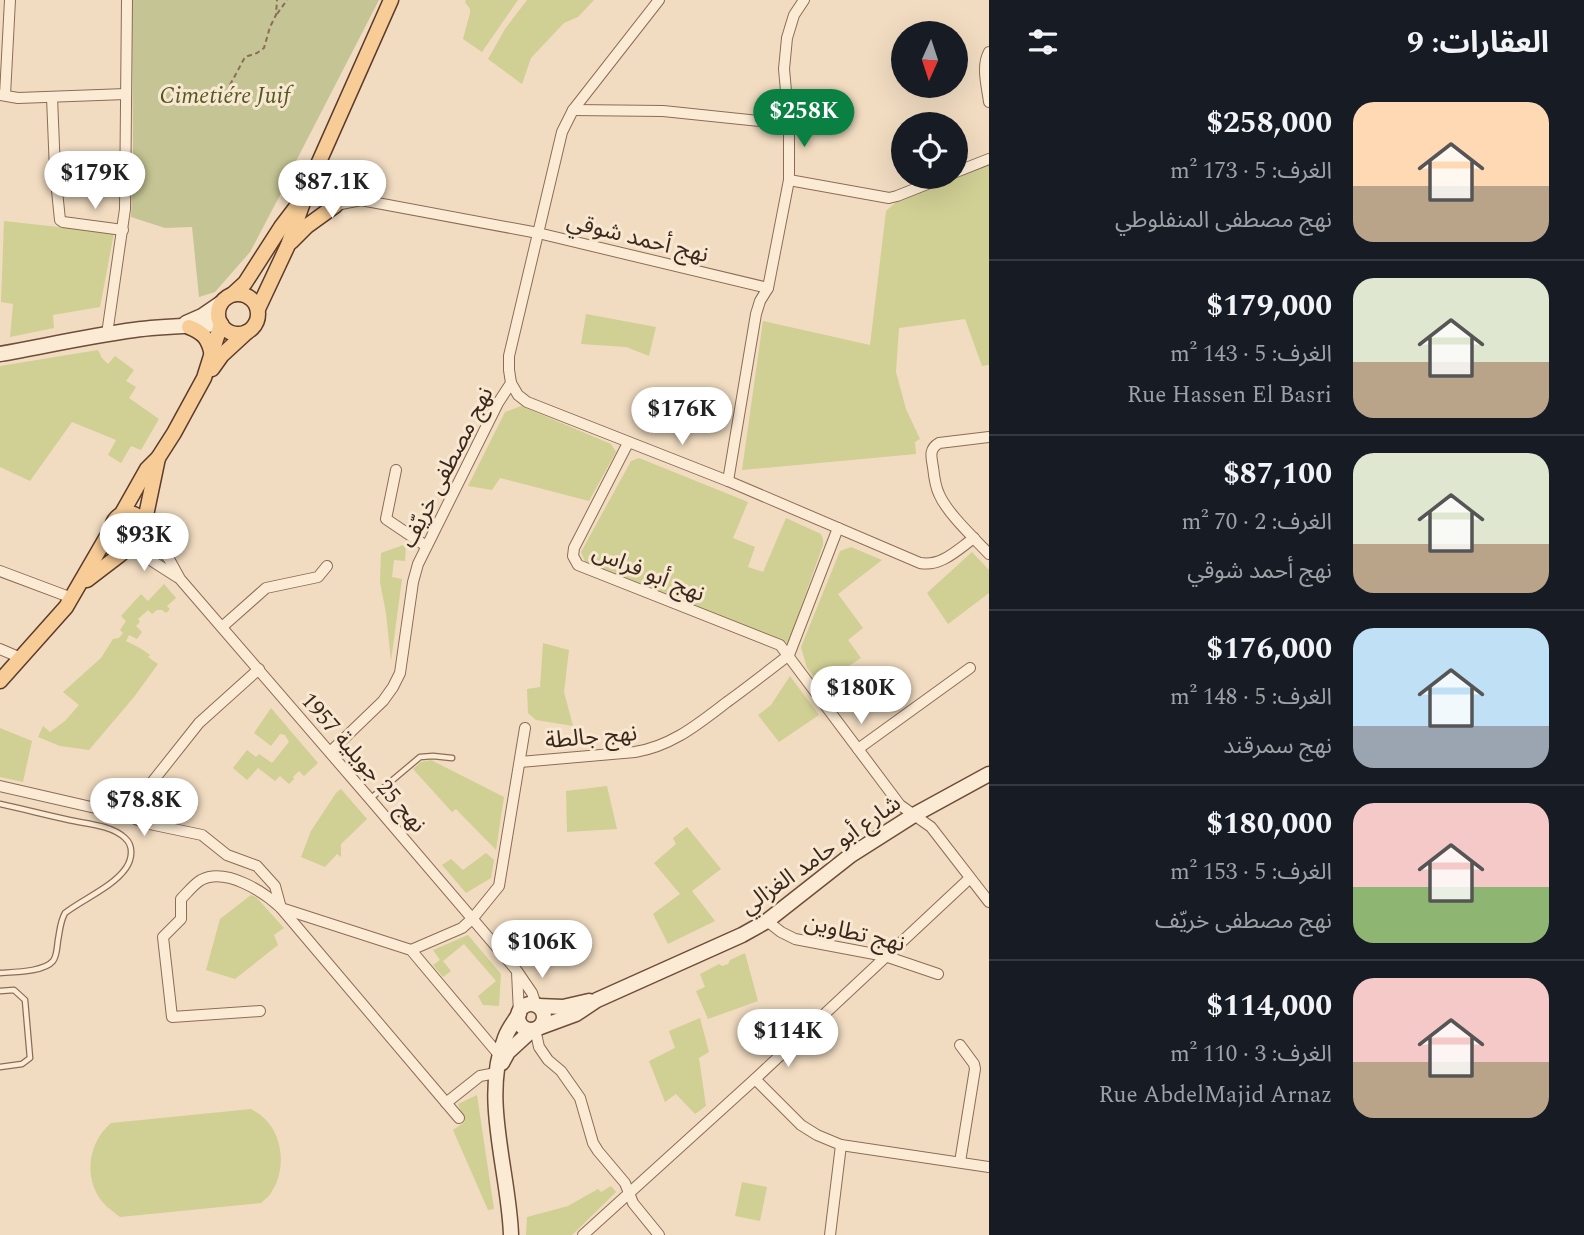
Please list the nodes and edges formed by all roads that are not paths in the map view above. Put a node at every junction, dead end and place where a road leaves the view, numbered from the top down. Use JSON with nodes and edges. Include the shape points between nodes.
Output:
{"nodes":[{"id":1,"x":10,"y":0,"type":"edge"},
{"id":2,"x":127,"y":0,"type":"edge"},
{"id":3,"x":391,"y":0,"type":"edge"},
{"id":4,"x":659,"y":0,"type":"edge"},
{"id":5,"x":804,"y":0,"type":"edge"},
{"id":6,"x":989,"y":52,"type":"edge"},
{"id":7,"x":126,"y":94,"type":"junction"},
{"id":8,"x":3,"y":95,"type":"edge"},
{"id":9,"x":52,"y":97,"type":"junction"},
{"id":10,"x":989,"y":102,"type":"edge"},
{"id":11,"x":573,"y":110,"type":"junction"},
{"id":12,"x":789,"y":124,"type":"junction"},
{"id":13,"x":989,"y":159,"type":"edge"},
{"id":14,"x":968,"y":167,"type":"edge"},
{"id":15,"x":311,"y":180,"type":"junction"},
{"id":16,"x":789,"y":180,"type":"junction"},
{"id":17,"x":914,"y":189,"type":"edge"},
{"id":18,"x":305,"y":196,"type":"junction"},
{"id":19,"x":361,"y":200,"type":"junction"},
{"id":20,"x":336,"y":205,"type":"junction"},
{"id":21,"x":123,"y":230,"type":"junction"},
{"id":22,"x":538,"y":233,"type":"junction"},
{"id":23,"x":288,"y":245,"type":"junction"},
{"id":24,"x":768,"y":288,"type":"junction"},
{"id":25,"x":227,"y":299,"type":"junction"},
{"id":26,"x":258,"y":309,"type":"junction"},
{"id":27,"x":221,"y":324,"type":"junction"},
{"id":28,"x":184,"y":326,"type":"junction"},
{"id":29,"x":247,"y":332,"type":"junction"},
{"id":30,"x":107,"y":334,"type":"junction"},
{"id":31,"x":0,"y":354,"type":"edge"},
{"id":32,"x":212,"y":356,"type":"junction"},
{"id":33,"x":204,"y":378,"type":"junction"},
{"id":34,"x":511,"y":383,"type":"junction"},
{"id":35,"x":989,"y":438,"type":"edge"},
{"id":36,"x":628,"y":443,"type":"junction"},
{"id":37,"x":158,"y":458,"type":"junction"},
{"id":38,"x":396,"y":470,"type":"dead end"},
{"id":39,"x":727,"y":481,"type":"junction"},
{"id":40,"x":117,"y":521,"type":"junction"},
{"id":41,"x":144,"y":527,"type":"junction"},
{"id":42,"x":838,"y":528,"type":"junction"},
{"id":43,"x":974,"y":538,"type":"junction"},
{"id":44,"x":130,"y":544,"type":"junction"},
{"id":45,"x":426,"y":546,"type":"junction"},
{"id":46,"x":989,"y":554,"type":"edge"},
{"id":47,"x":327,"y":566,"type":"dead end"},
{"id":48,"x":0,"y":571,"type":"edge"},
{"id":49,"x":180,"y":579,"type":"junction"},
{"id":50,"x":75,"y":593,"type":"junction"},
{"id":51,"x":222,"y":627,"type":"junction"},
{"id":52,"x":0,"y":649,"type":"edge"},
{"id":53,"x":789,"y":655,"type":"junction"},
{"id":54,"x":21,"y":658,"type":"junction"},
{"id":55,"x":970,"y":668,"type":"dead end"},
{"id":56,"x":259,"y":669,"type":"junction"},
{"id":57,"x":0,"y":681,"type":"edge"},
{"id":58,"x":526,"y":728,"type":"dead end"},
{"id":59,"x":858,"y":749,"type":"junction"},
{"id":60,"x":330,"y":752,"type":"junction"},
{"id":61,"x":452,"y":758,"type":"dead end"},
{"id":62,"x":520,"y":762,"type":"junction"},
{"id":63,"x":989,"y":774,"type":"edge"},
{"id":64,"x":0,"y":786,"type":"edge"},
{"id":65,"x":370,"y":799,"type":"junction"},
{"id":66,"x":0,"y":804,"type":"edge"},
{"id":67,"x":126,"y":815,"type":"junction"},
{"id":68,"x":914,"y":815,"type":"junction"},
{"id":69,"x":970,"y":878,"type":"junction"},
{"id":70,"x":989,"y":902,"type":"edge"},
{"id":71,"x":281,"y":908,"type":"junction"},
{"id":72,"x":473,"y":918,"type":"junction"},
{"id":73,"x":767,"y":920,"type":"junction"},
{"id":74,"x":411,"y":950,"type":"junction"},
{"id":75,"x":885,"y":956,"type":"junction"},
{"id":76,"x":517,"y":971,"type":"junction"},
{"id":77,"x":0,"y":973,"type":"edge"},
{"id":78,"x":938,"y":974,"type":"dead end"},
{"id":79,"x":0,"y":991,"type":"edge"},
{"id":80,"x":597,"y":1000,"type":"junction"},
{"id":81,"x":537,"y":1006,"type":"junction"},
{"id":82,"x":261,"y":1011,"type":"dead end"},
{"id":83,"x":519,"y":1014,"type":"junction"},
{"id":84,"x":535,"y":1029,"type":"junction"},
{"id":85,"x":960,"y":1045,"type":"dead end"},
{"id":86,"x":500,"y":1055,"type":"junction"},
{"id":87,"x":0,"y":1067,"type":"edge"},
{"id":88,"x":496,"y":1073,"type":"junction"},
{"id":89,"x":755,"y":1079,"type":"junction"},
{"id":90,"x":446,"y":1102,"type":"junction"},
{"id":91,"x":459,"y":1118,"type":"dead end"},
{"id":92,"x":841,"y":1145,"type":"junction"},
{"id":93,"x":960,"y":1162,"type":"junction"},
{"id":94,"x":989,"y":1167,"type":"edge"},
{"id":95,"x":629,"y":1193,"type":"junction"},
{"id":96,"x":511,"y":1235,"type":"edge"},
{"id":97,"x":583,"y":1235,"type":"edge"},
{"id":98,"x":659,"y":1235,"type":"edge"},
{"id":99,"x":830,"y":1235,"type":"edge"}],
"edges":[{"from":1,"to":8,"type":"street"},
{"from":2,"to":7,"type":"street"},
{"from":3,"to":15,"type":"main road"},
{"from":4,"to":11,"type":"street","name":"نهج مصطفى خريّف"},
{"from":5,"to":12,"type":"street","via":[[787,38],[784,69]]},
{"from":6,"to":10,"type":"street","via":[[985,65]]},
{"from":7,"to":9,"type":"street"},
{"from":7,"to":21,"type":"street"},
{"from":8,"to":9,"type":"street"},
{"from":9,"to":21,"type":"street","via":[[60,220]]},
{"from":11,"to":12,"type":"street","via":[[663,111]]},
{"from":11,"to":22,"type":"street","name":"نهج مصطفى خريّف","via":[[562,132]]},
{"from":12,"to":16,"type":"street"},
{"from":13,"to":14,"type":"street"},
{"from":15,"to":18,"type":"main road"},
{"from":15,"to":19,"type":"street"},
{"from":16,"to":17,"type":"street","via":[[889,198]]},
{"from":16,"to":24,"type":"street"},
{"from":18,"to":20,"type":"street","name":"نهج أحمد شوقي"},
{"from":18,"to":23,"type":"main road"},
{"from":18,"to":25,"type":"main road","via":[[245,282]]},
{"from":19,"to":20,"type":"street","name":"نهج أحمد شوقي"},
{"from":19,"to":22,"type":"street","name":"نهج أحمد شوقي"},
{"from":20,"to":23,"type":"main road"},
{"from":21,"to":30,"type":"street"},
{"from":22,"to":24,"type":"street","name":"نهج أحمد شوقي"},
{"from":22,"to":34,"type":"street","name":"نهج مصطفى خريّف","via":[[509,356]]},
{"from":23,"to":26,"type":"main road"},
{"from":24,"to":39,"type":"street","via":[[756,314]]},
{"from":25,"to":26,"type":"main road","via":[[244,294]]},
{"from":25,"to":27,"type":"main road","via":[[218,313]]},
{"from":25,"to":28,"type":"main road"},
{"from":26,"to":29,"type":"main road","via":[[258,320]]},
{"from":27,"to":28,"type":"main road"},
{"from":27,"to":29,"type":"main road","via":[[235,333]]},
{"from":27,"to":32,"type":"main road"},
{"from":28,"to":30,"type":"main road"},
{"from":28,"to":32,"type":"main road","via":[[206,337]]},
{"from":29,"to":33,"type":"main road"},
{"from":30,"to":31,"type":"main road"},
{"from":32,"to":33,"type":"main road"},
{"from":33,"to":37,"type":"main road"},
{"from":34,"to":36,"type":"street","via":[[527,402]]},
{"from":34,"to":45,"type":"street","name":"نهج مصطفى خريّف"},
{"from":35,"to":43,"type":"street","via":[[939,443],[931,452],[939,495]]},
{"from":36,"to":39,"type":"street"},
{"from":36,"to":53,"type":"street","name":"نهج أبو فراس","via":[[574,548],[578,565],[780,645]]},
{"from":37,"to":40,"type":"main road"},
{"from":37,"to":41,"type":"main road"},
{"from":38,"to":45,"type":"street","via":[[386,519]]},
{"from":39,"to":42,"type":"street"},
{"from":40,"to":41,"type":"main road","via":[[125,513],[135,514]]},
{"from":40,"to":44,"type":"main road","via":[[116,539]]},
{"from":40,"to":50,"type":"main road"},
{"from":41,"to":44,"type":"main road","via":[[140,539]]},
{"from":41,"to":49,"type":"street","name":"نهج 25 جويلية 1957"},
{"from":42,"to":43,"type":"street","via":[[928,565]]},
{"from":42,"to":53,"type":"street"},
{"from":43,"to":46,"type":"street"},
{"from":44,"to":49,"type":"street","name":"نهج 25 جويلية 1957"},
{"from":44,"to":50,"type":"main road"},
{"from":45,"to":60,"type":"street","name":"نهج مصطفى خريّف","via":[[413,582],[400,673],[383,701]]},
{"from":47,"to":51,"type":"street","via":[[318,577],[266,587]]},
{"from":48,"to":50,"type":"street"},
{"from":49,"to":51,"type":"street","name":"نهج 25 جويلية 1957"},
{"from":50,"to":54,"type":"main road"},
{"from":51,"to":56,"type":"street","name":"نهج 25 جويلية 1957"},
{"from":52,"to":54,"type":"street"},
{"from":53,"to":59,"type":"street"},
{"from":53,"to":62,"type":"street","name":"نهج جالطة","via":[[671,741],[643,751]]},
{"from":54,"to":57,"type":"main road"},
{"from":55,"to":59,"type":"street"},
{"from":56,"to":60,"type":"street","name":"نهج 25 جويلية 1957"},
{"from":56,"to":67,"type":"street","via":[[198,723]]},
{"from":58,"to":62,"type":"street"},
{"from":59,"to":68,"type":"street","via":[[900,805]]},
{"from":60,"to":65,"type":"street","name":"نهج 25 جويلية 1957"},
{"from":61,"to":65,"type":"lane","via":[[420,757]]},
{"from":62,"to":72,"type":"street","name":"نهج جالطة","via":[[501,880]]},
{"from":63,"to":68,"type":"main road","name":"شارع أبو حامد الغزالي"},
{"from":64,"to":67,"type":"street"},
{"from":65,"to":72,"type":"street","name":"نهج 25 جويلية 1957"},
{"from":66,"to":77,"type":"lane","via":[[108,829],[130,844],[131,857],[112,882],[65,913],[52,962],[37,969]]},
{"from":67,"to":71,"type":"street","via":[[202,835],[228,855],[257,866],[275,886]]},
{"from":68,"to":69,"type":"street","via":[[931,827]]},
{"from":68,"to":73,"type":"main road","name":"شارع أبو حامد الغزالي","via":[[851,855]]},
{"from":69,"to":70,"type":"street"},
{"from":69,"to":75,"type":"street"},
{"from":71,"to":74,"type":"street"},
{"from":71,"to":82,"type":"street","via":[[255,888],[209,877],[181,899],[181,919],[163,937],[172,1017]]},
{"from":71,"to":90,"type":"street"},
{"from":72,"to":74,"type":"street","name":"نهج جالطة","via":[[462,928]]},
{"from":72,"to":76,"type":"street","name":"نهج 25 جويلية 1957"},
{"from":73,"to":75,"type":"street","name":"نهج تطاوين","via":[[795,939]]},
{"from":73,"to":80,"type":"main road","name":"شارع أبو حامد الغزالي"},
{"from":74,"to":86,"type":"street"},
{"from":75,"to":78,"type":"street","name":"نهج تطاوين"},
{"from":75,"to":89,"type":"street"},
{"from":76,"to":81,"type":"street","name":"نهج 25 جويلية 1957"},
{"from":76,"to":83,"type":"street"},
{"from":79,"to":87,"type":"lane","via":[[14,990],[25,1000],[30,1058]]},
{"from":80,"to":81,"type":"main road","name":"شارع أبو حامد الغزالي","via":[[563,1007]]},
{"from":80,"to":84,"type":"main road","name":"شارع أبو حامد الغزالي","via":[[576,1014]]},
{"from":81,"to":83,"type":"main road","via":[[524,1006]]},
{"from":81,"to":84,"type":"main road","via":[[544,1015]]},
{"from":83,"to":84,"type":"main road","via":[[524,1028]]},
{"from":83,"to":86,"type":"main road"},
{"from":84,"to":88,"type":"main road","name":"شارع أبو حامد الغزالي","via":[[508,1052]]},
{"from":84,"to":95,"type":"street","via":[[543,1053],[580,1098],[593,1143]]},
{"from":85,"to":93,"type":"street","via":[[975,1069]]},
{"from":86,"to":88,"type":"main road"},
{"from":88,"to":90,"type":"street","via":[[480,1076]]},
{"from":88,"to":96,"type":"main road","via":[[496,1118]]},
{"from":89,"to":92,"type":"street","via":[[801,1125]]},
{"from":89,"to":95,"type":"street"},
{"from":90,"to":91,"type":"street"},
{"from":92,"to":93,"type":"street"},
{"from":92,"to":99,"type":"street"},
{"from":93,"to":94,"type":"street"},
{"from":95,"to":97,"type":"street"},
{"from":95,"to":98,"type":"street"}]}
